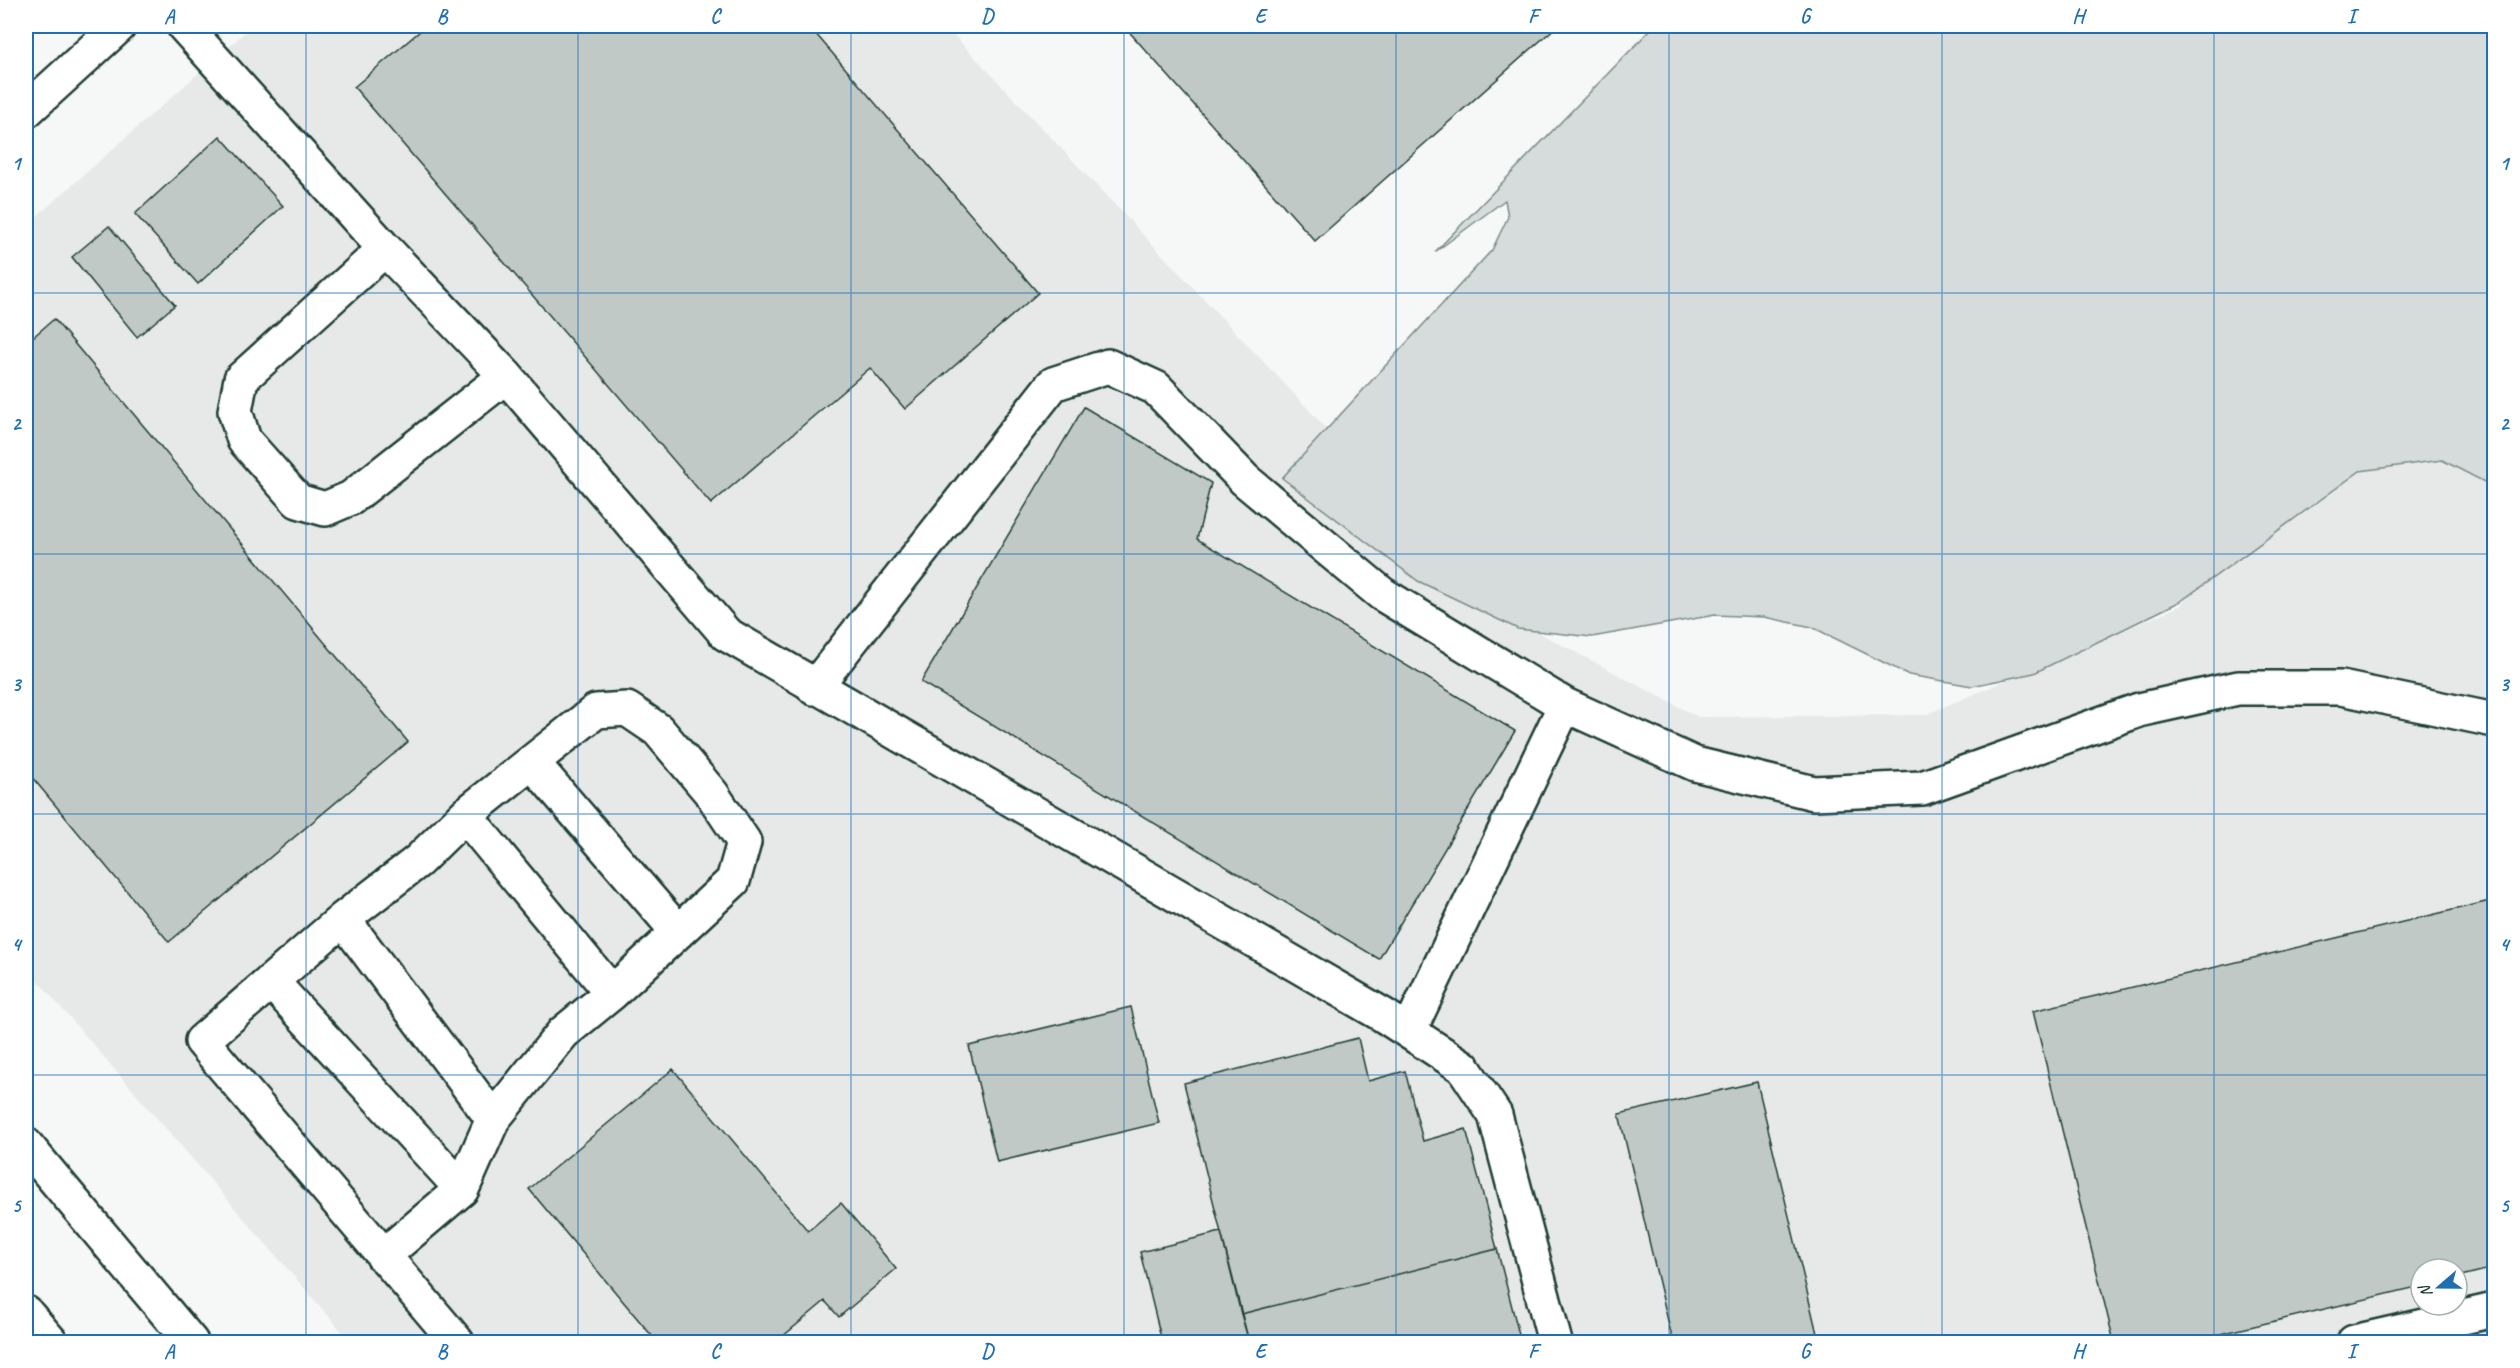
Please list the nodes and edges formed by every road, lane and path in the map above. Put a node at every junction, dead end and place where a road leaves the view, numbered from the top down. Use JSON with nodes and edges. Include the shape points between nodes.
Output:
{"nodes":[{"id":1,"x":118,"y":26,"type":"edge"},
{"id":2,"x":184,"y":26,"type":"edge"},
{"id":3,"x":26,"y":111,"type":"edge"},
{"id":4,"x":386,"y":249,"type":"junction"},
{"id":5,"x":506,"y":376,"type":"junction"},
{"id":6,"x":814,"y":688,"type":"junction"},
{"id":7,"x":1564,"y":705,"type":"junction"},
{"id":8,"x":2494,"y":720,"type":"edge"},
{"id":9,"x":532,"y":762,"type":"junction"},
{"id":10,"x":465,"y":815,"type":"junction"},
{"id":11,"x":343,"y":920,"type":"junction"},
{"id":12,"x":678,"y":932,"type":"junction"},
{"id":13,"x":272,"y":981,"type":"junction"},
{"id":14,"x":612,"y":993,"type":"junction"},
{"id":15,"x":1409,"y":1030,"type":"junction"},
{"id":16,"x":493,"y":1119,"type":"junction"},
{"id":17,"x":26,"y":1145,"type":"edge"},
{"id":18,"x":462,"y":1189,"type":"junction"},
{"id":19,"x":383,"y":1256,"type":"junction"},
{"id":20,"x":2494,"y":1310,"type":"edge"},
{"id":21,"x":26,"y":1313,"type":"edge"},
{"id":22,"x":51,"y":1342,"type":"edge"},
{"id":23,"x":191,"y":1342,"type":"edge"},
{"id":24,"x":457,"y":1342,"type":"edge"},
{"id":25,"x":1555,"y":1342,"type":"edge"},
{"id":26,"x":2354,"y":1342,"type":"edge"}],
"edges":[{"from":1,"to":3,"type":"main road"},
{"from":2,"to":4,"type":"main road"},
{"from":4,"to":5,"type":"main road"},
{"from":4,"to":5,"type":"main road","via":[[241,379],[235,411],[244,440],[298,501],[325,509],[351,498]]},
{"from":5,"to":6,"type":"main road","via":[[726,634]]},
{"from":6,"to":7,"type":"main road","via":[[1053,384],[1108,366],[1156,388],[1245,480],[1382,594]]},
{"from":6,"to":15,"type":"main road"},
{"from":7,"to":8,"type":"main road","via":[[1695,764],[1814,793],[1922,788],[2139,710],[2238,688],[2341,688]]},
{"from":7,"to":15,"type":"main road"},
{"from":9,"to":10,"type":"main road"},
{"from":9,"to":12,"type":"main road"},
{"from":9,"to":12,"type":"main road","via":[[597,711],[627,709],[658,730],[674,748],[712,794],[744,842],[733,881]]},
{"from":10,"to":11,"type":"main road","via":[[418,861]]},
{"from":10,"to":14,"type":"main road"},
{"from":11,"to":13,"type":"main road"},
{"from":11,"to":16,"type":"main road"},
{"from":12,"to":14,"type":"main road"},
{"from":13,"to":18,"type":"main road"},
{"from":13,"to":19,"type":"main road","via":[[202,1041]]},
{"from":14,"to":16,"type":"main road","via":[[563,1032]]},
{"from":15,"to":25,"type":"main road","via":[[1463,1067],[1495,1115]]},
{"from":16,"to":18,"type":"main road"},
{"from":17,"to":23,"type":"main road"},
{"from":18,"to":19,"type":"main road"},
{"from":19,"to":24,"type":"main road"},
{"from":20,"to":26,"type":"main road"},
{"from":21,"to":22,"type":"main road"}]}
